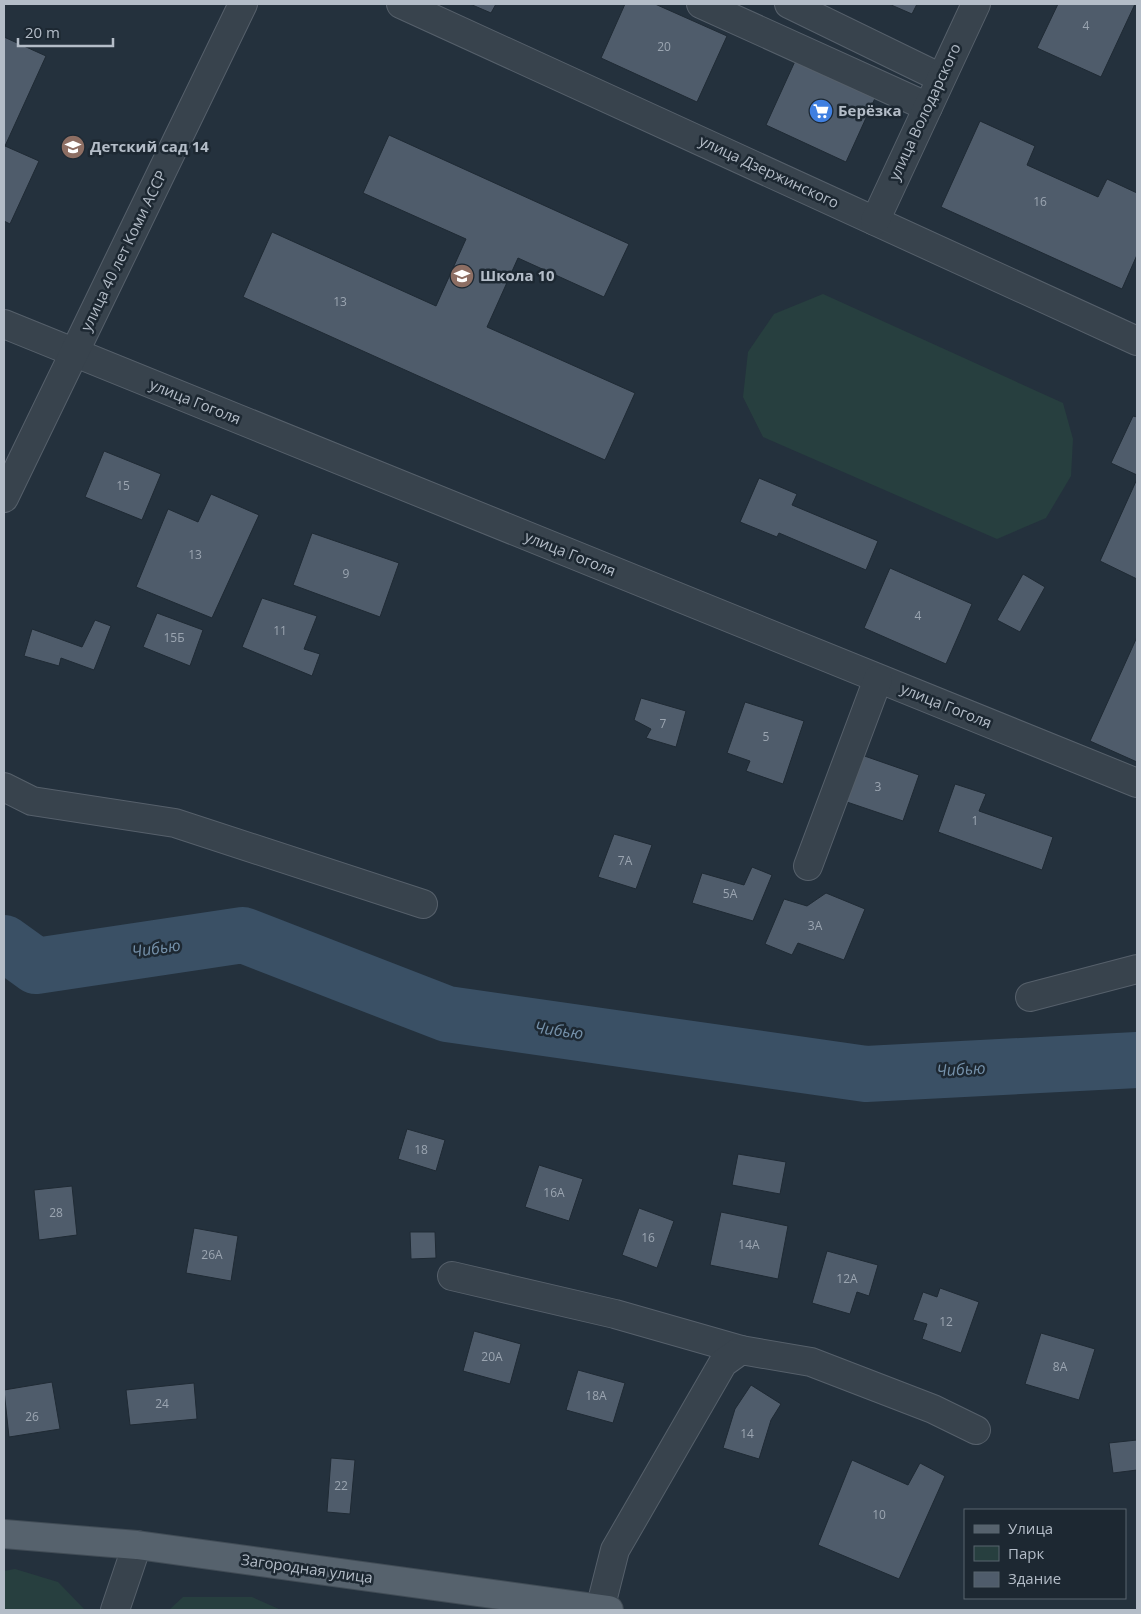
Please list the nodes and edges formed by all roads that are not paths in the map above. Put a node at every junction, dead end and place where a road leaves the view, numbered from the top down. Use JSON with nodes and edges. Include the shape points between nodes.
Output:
{"nodes":[{"id":1,"x":243,"y":4,"type":"edge"},
{"id":2,"x":401,"y":4,"type":"edge"},
{"id":3,"x":701,"y":4,"type":"edge"},
{"id":4,"x":789,"y":4,"type":"edge"},
{"id":5,"x":976,"y":4,"type":"edge"},
{"id":6,"x":941,"y":78,"type":"junction"},
{"id":7,"x":928,"y":107,"type":"junction"},
{"id":8,"x":875,"y":221,"type":"junction"},
{"id":9,"x":4,"y":324,"type":"edge"},
{"id":10,"x":1137,"y":341,"type":"edge"},
{"id":11,"x":75,"y":354,"type":"junction"},
{"id":12,"x":4,"y":498,"type":"edge"},
{"id":13,"x":878,"y":678,"type":"junction"},
{"id":14,"x":1137,"y":783,"type":"edge"},
{"id":15,"x":4,"y":787,"type":"edge"},
{"id":16,"x":808,"y":866,"type":"dead end"},
{"id":17,"x":423,"y":904,"type":"dead end"},
{"id":18,"x":1137,"y":969,"type":"edge"},
{"id":19,"x":1030,"y":997,"type":"dead end"},
{"id":20,"x":452,"y":1276,"type":"dead end"},
{"id":21,"x":741,"y":1350,"type":"junction"},
{"id":22,"x":976,"y":1430,"type":"dead end"},
{"id":23,"x":4,"y":1534,"type":"edge"},
{"id":24,"x":137,"y":1545,"type":"junction"},
{"id":25,"x":115,"y":1610,"type":"edge"},
{"id":26,"x":604,"y":1610,"type":"edge"}],
"edges":[{"from":1,"to":11,"type":"street","name":"улица 40 лет Коми АССР"},
{"from":2,"to":8,"type":"street","name":"улица Дзержинского"},
{"from":3,"to":7,"type":"street"},
{"from":4,"to":6,"type":"street"},
{"from":5,"to":6,"type":"street","name":"улица Володарского"},
{"from":6,"to":7,"type":"street","name":"улица Володарского"},
{"from":7,"to":8,"type":"street","name":"улица Володарского"},
{"from":8,"to":10,"type":"street","name":"улица Дзержинского"},
{"from":9,"to":11,"type":"street","name":"улица Гоголя"},
{"from":11,"to":12,"type":"street","name":"улица 40 лет Коми АССР"},
{"from":11,"to":13,"type":"street","name":"улица Гоголя"},
{"from":13,"to":14,"type":"street","name":"улица Гоголя"},
{"from":13,"to":16,"type":"street"},
{"from":15,"to":17,"type":"street","via":[[32,801],[175,823]]},
{"from":18,"to":19,"type":"street"},
{"from":20,"to":21,"type":"street","via":[[615,1314]]},
{"from":21,"to":22,"type":"street","via":[[811,1362],[933,1409]]},
{"from":21,"to":26,"type":"street","via":[[723,1363],[615,1550]]},
{"from":23,"to":24,"type":"main road","name":"Загородная улица"},
{"from":24,"to":25,"type":"street"},
{"from":24,"to":26,"type":"main road","name":"Загородная улица"}]}
